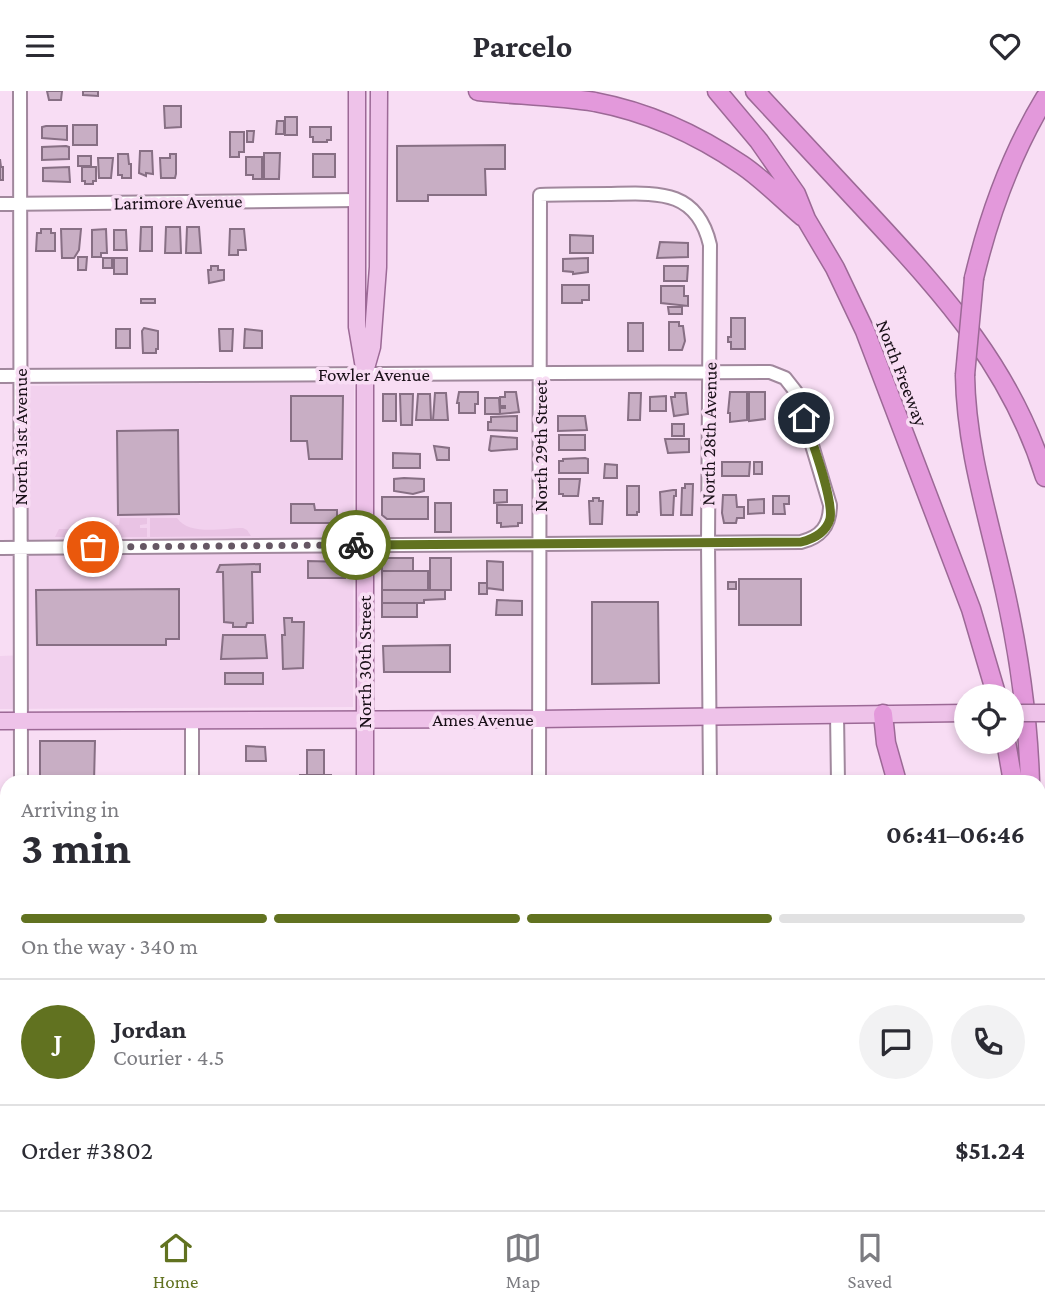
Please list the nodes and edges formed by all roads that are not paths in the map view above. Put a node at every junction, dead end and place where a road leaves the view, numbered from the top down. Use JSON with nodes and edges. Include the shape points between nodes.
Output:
{"nodes":[{"id":1,"x":20,"y":91,"type":"edge"},
{"id":2,"x":357,"y":91,"type":"edge"},
{"id":3,"x":379,"y":91,"type":"edge"},
{"id":4,"x":478,"y":91,"type":"edge"},
{"id":5,"x":716,"y":91,"type":"edge"},
{"id":6,"x":755,"y":91,"type":"edge"},
{"id":7,"x":1045,"y":98,"type":"edge"},
{"id":8,"x":540,"y":195,"type":"joint"},
{"id":9,"x":357,"y":200,"type":"junction"},
{"id":10,"x":0,"y":204,"type":"edge"},
{"id":11,"x":20,"y":204,"type":"junction"},
{"id":12,"x":806,"y":219,"type":"junction"},
{"id":13,"x":709,"y":372,"type":"junction"},
{"id":14,"x":540,"y":373,"type":"junction"},
{"id":15,"x":365,"y":374,"type":"junction"},
{"id":16,"x":0,"y":376,"type":"edge"},
{"id":17,"x":20,"y":376,"type":"junction"},
{"id":18,"x":1045,"y":477,"type":"edge"},
{"id":19,"x":708,"y":543,"type":"junction"},
{"id":20,"x":364,"y":545,"type":"junction"},
{"id":21,"x":539,"y":545,"type":"junction"},
{"id":22,"x":0,"y":548,"type":"edge"},
{"id":23,"x":20,"y":548,"type":"junction"},
{"id":24,"x":993,"y":684,"type":"edge"},
{"id":25,"x":954,"y":713,"type":"edge"},
{"id":26,"x":1024,"y":713,"type":"edge"},
{"id":27,"x":1045,"y":713,"type":"edge"},
{"id":28,"x":837,"y":714,"type":"junction"},
{"id":29,"x":883,"y":714,"type":"junction"},
{"id":30,"x":710,"y":716,"type":"junction"},
{"id":31,"x":192,"y":719,"type":"junction"},
{"id":32,"x":365,"y":719,"type":"junction"},
{"id":33,"x":539,"y":719,"type":"junction"},
{"id":34,"x":0,"y":720,"type":"edge"},
{"id":35,"x":21,"y":720,"type":"junction"},
{"id":36,"x":1008,"y":754,"type":"edge"},
{"id":37,"x":21,"y":775,"type":"edge"},
{"id":38,"x":192,"y":775,"type":"edge"},
{"id":39,"x":365,"y":775,"type":"edge"},
{"id":40,"x":539,"y":775,"type":"edge"},
{"id":41,"x":710,"y":775,"type":"edge"},
{"id":42,"x":838,"y":775,"type":"edge"},
{"id":43,"x":895,"y":775,"type":"edge"},
{"id":44,"x":1012,"y":775,"type":"edge"},
{"id":45,"x":1030,"y":775,"type":"edge"}],
"edges":[{"from":1,"to":11,"type":"street","name":"North 31st Avenue"},
{"from":2,"to":9,"type":"main road","name":"North 30th Street"},
{"from":3,"to":15,"type":"main road","name":"North 30th Street","via":[[378,267],[372,347]]},
{"from":4,"to":12,"type":"highway","via":[[593,102],[670,125],[743,165]]},
{"from":5,"to":12,"type":"highway","name":"North Freeway","via":[[780,170]]},
{"from":6,"to":18,"type":"highway","via":[[951,305],[1005,385]]},
{"from":7,"to":45,"type":"highway","bridge":true,"via":[[1000,189],[983,242],[974,278],[965,375],[973,460],[1020,667]]},
{"from":8,"to":13,"type":"street","name":"North 28th Avenue","via":[[665,194],[697,215],[710,244]]},
{"from":8,"to":14,"type":"street","name":"North 29th Street"},
{"from":9,"to":11,"type":"street","name":"Larimore Avenue"},
{"from":9,"to":15,"type":"main road","name":"North 30th Street","via":[[357,327]]},
{"from":10,"to":11,"type":"street","name":"Larimore Avenue"},
{"from":11,"to":17,"type":"street","name":"North 31st Avenue"},
{"from":12,"to":24,"type":"highway","name":"North Freeway","via":[[865,331],[971,609]]},
{"from":13,"to":14,"type":"street","name":"Fowler Avenue"},
{"from":13,"to":19,"type":"street","name":"North 28th Avenue"},
{"from":13,"to":19,"type":"street","name":"Fowler Avenue","via":[[778,374],[790,382],[830,505],[828,523],[812,539]]},
{"from":14,"to":15,"type":"street","name":"Fowler Avenue"},
{"from":14,"to":21,"type":"street","name":"North 29th Street"},
{"from":15,"to":17,"type":"street","name":"Fowler Avenue"},
{"from":15,"to":20,"type":"main road","name":"North 30th Street"},
{"from":16,"to":17,"type":"street","name":"Fowler Avenue"},
{"from":17,"to":23,"type":"street","name":"North 31st Avenue"},
{"from":19,"to":21,"type":"street"},
{"from":19,"to":30,"type":"street","name":"North 28th Avenue"},
{"from":20,"to":21,"type":"street"},
{"from":20,"to":23,"type":"street"},
{"from":20,"to":32,"type":"main road","name":"North 30th Street"},
{"from":21,"to":33,"type":"street","name":"North 29th Street"},
{"from":22,"to":23,"type":"street"},
{"from":23,"to":35,"type":"street","name":"North 31st Avenue"},
{"from":25,"to":29,"type":"main road","name":"Ames Avenue"},
{"from":26,"to":27,"type":"main road","bridge":true},
{"from":28,"to":29,"type":"main road","name":"Ames Avenue"},
{"from":28,"to":30,"type":"main road","name":"Ames Avenue"},
{"from":28,"to":42,"type":"street"},
{"from":29,"to":43,"type":"highway"},
{"from":30,"to":33,"type":"main road","name":"Ames Avenue"},
{"from":30,"to":41,"type":"street","name":"North 28th Avenue"},
{"from":31,"to":32,"type":"main road","name":"Ames Avenue"},
{"from":31,"to":35,"type":"main road","name":"Ames Avenue"},
{"from":31,"to":38,"type":"street"},
{"from":32,"to":33,"type":"main road","name":"Ames Avenue"},
{"from":32,"to":39,"type":"main road","name":"North 30th Street"},
{"from":33,"to":40,"type":"street","name":"North 29th Street"},
{"from":34,"to":35,"type":"main road","name":"Ames Avenue"},
{"from":35,"to":37,"type":"street","name":"North 31st Avenue"},
{"from":36,"to":44,"type":"highway"}]}
